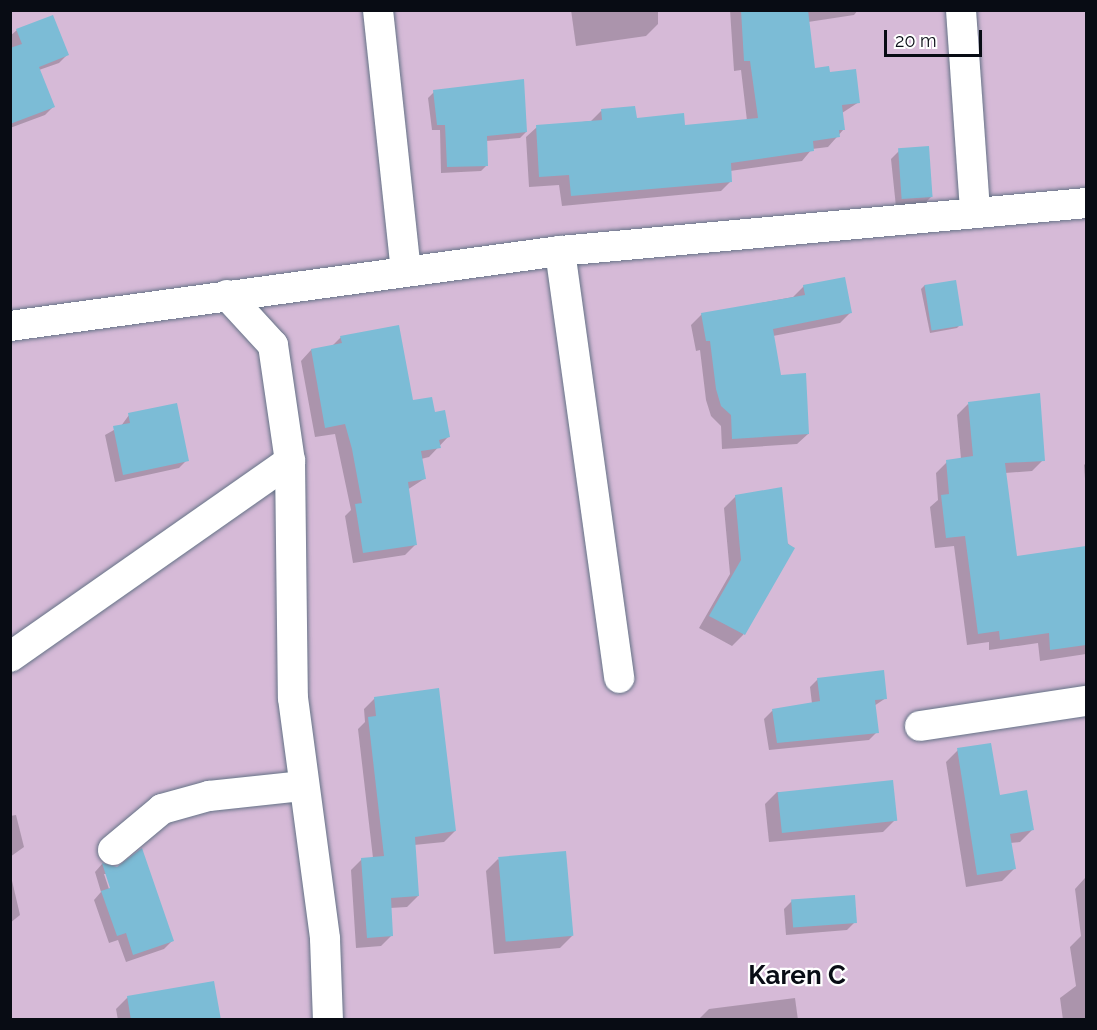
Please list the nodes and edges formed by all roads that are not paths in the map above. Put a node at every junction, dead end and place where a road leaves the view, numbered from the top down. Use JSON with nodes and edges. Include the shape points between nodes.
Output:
{"nodes":[{"id":1,"x":378,"y":10,"type":"edge"},
{"id":2,"x":961,"y":10,"type":"edge"},
{"id":3,"x":1086,"y":203,"type":"edge"},
{"id":4,"x":975,"y":212,"type":"junction"},
{"id":5,"x":560,"y":251,"type":"junction"},
{"id":6,"x":406,"y":271,"type":"junction"},
{"id":7,"x":227,"y":295,"type":"junction"},
{"id":8,"x":10,"y":326,"type":"edge"},
{"id":9,"x":290,"y":461,"type":"junction"},
{"id":10,"x":10,"y":657,"type":"edge"},
{"id":11,"x":619,"y":678,"type":"dead end"},
{"id":12,"x":1086,"y":701,"type":"edge"},
{"id":13,"x":920,"y":726,"type":"dead end"},
{"id":14,"x":303,"y":786,"type":"junction"},
{"id":15,"x":113,"y":850,"type":"dead end"},
{"id":16,"x":328,"y":1020,"type":"edge"}],
"edges":[{"from":1,"to":6,"type":"street"},
{"from":2,"to":4,"type":"street"},
{"from":3,"to":4,"type":"street"},
{"from":4,"to":5,"type":"street"},
{"from":5,"to":6,"type":"street"},
{"from":5,"to":11,"type":"street"},
{"from":6,"to":7,"type":"street"},
{"from":7,"to":8,"type":"street"},
{"from":7,"to":9,"type":"street","via":[[273,345]]},
{"from":9,"to":10,"type":"street"},
{"from":9,"to":14,"type":"street","via":[[293,698]]},
{"from":12,"to":13,"type":"street"},
{"from":14,"to":15,"type":"street","via":[[209,796],[162,809]]},
{"from":14,"to":16,"type":"street","via":[[326,939]]}]}
